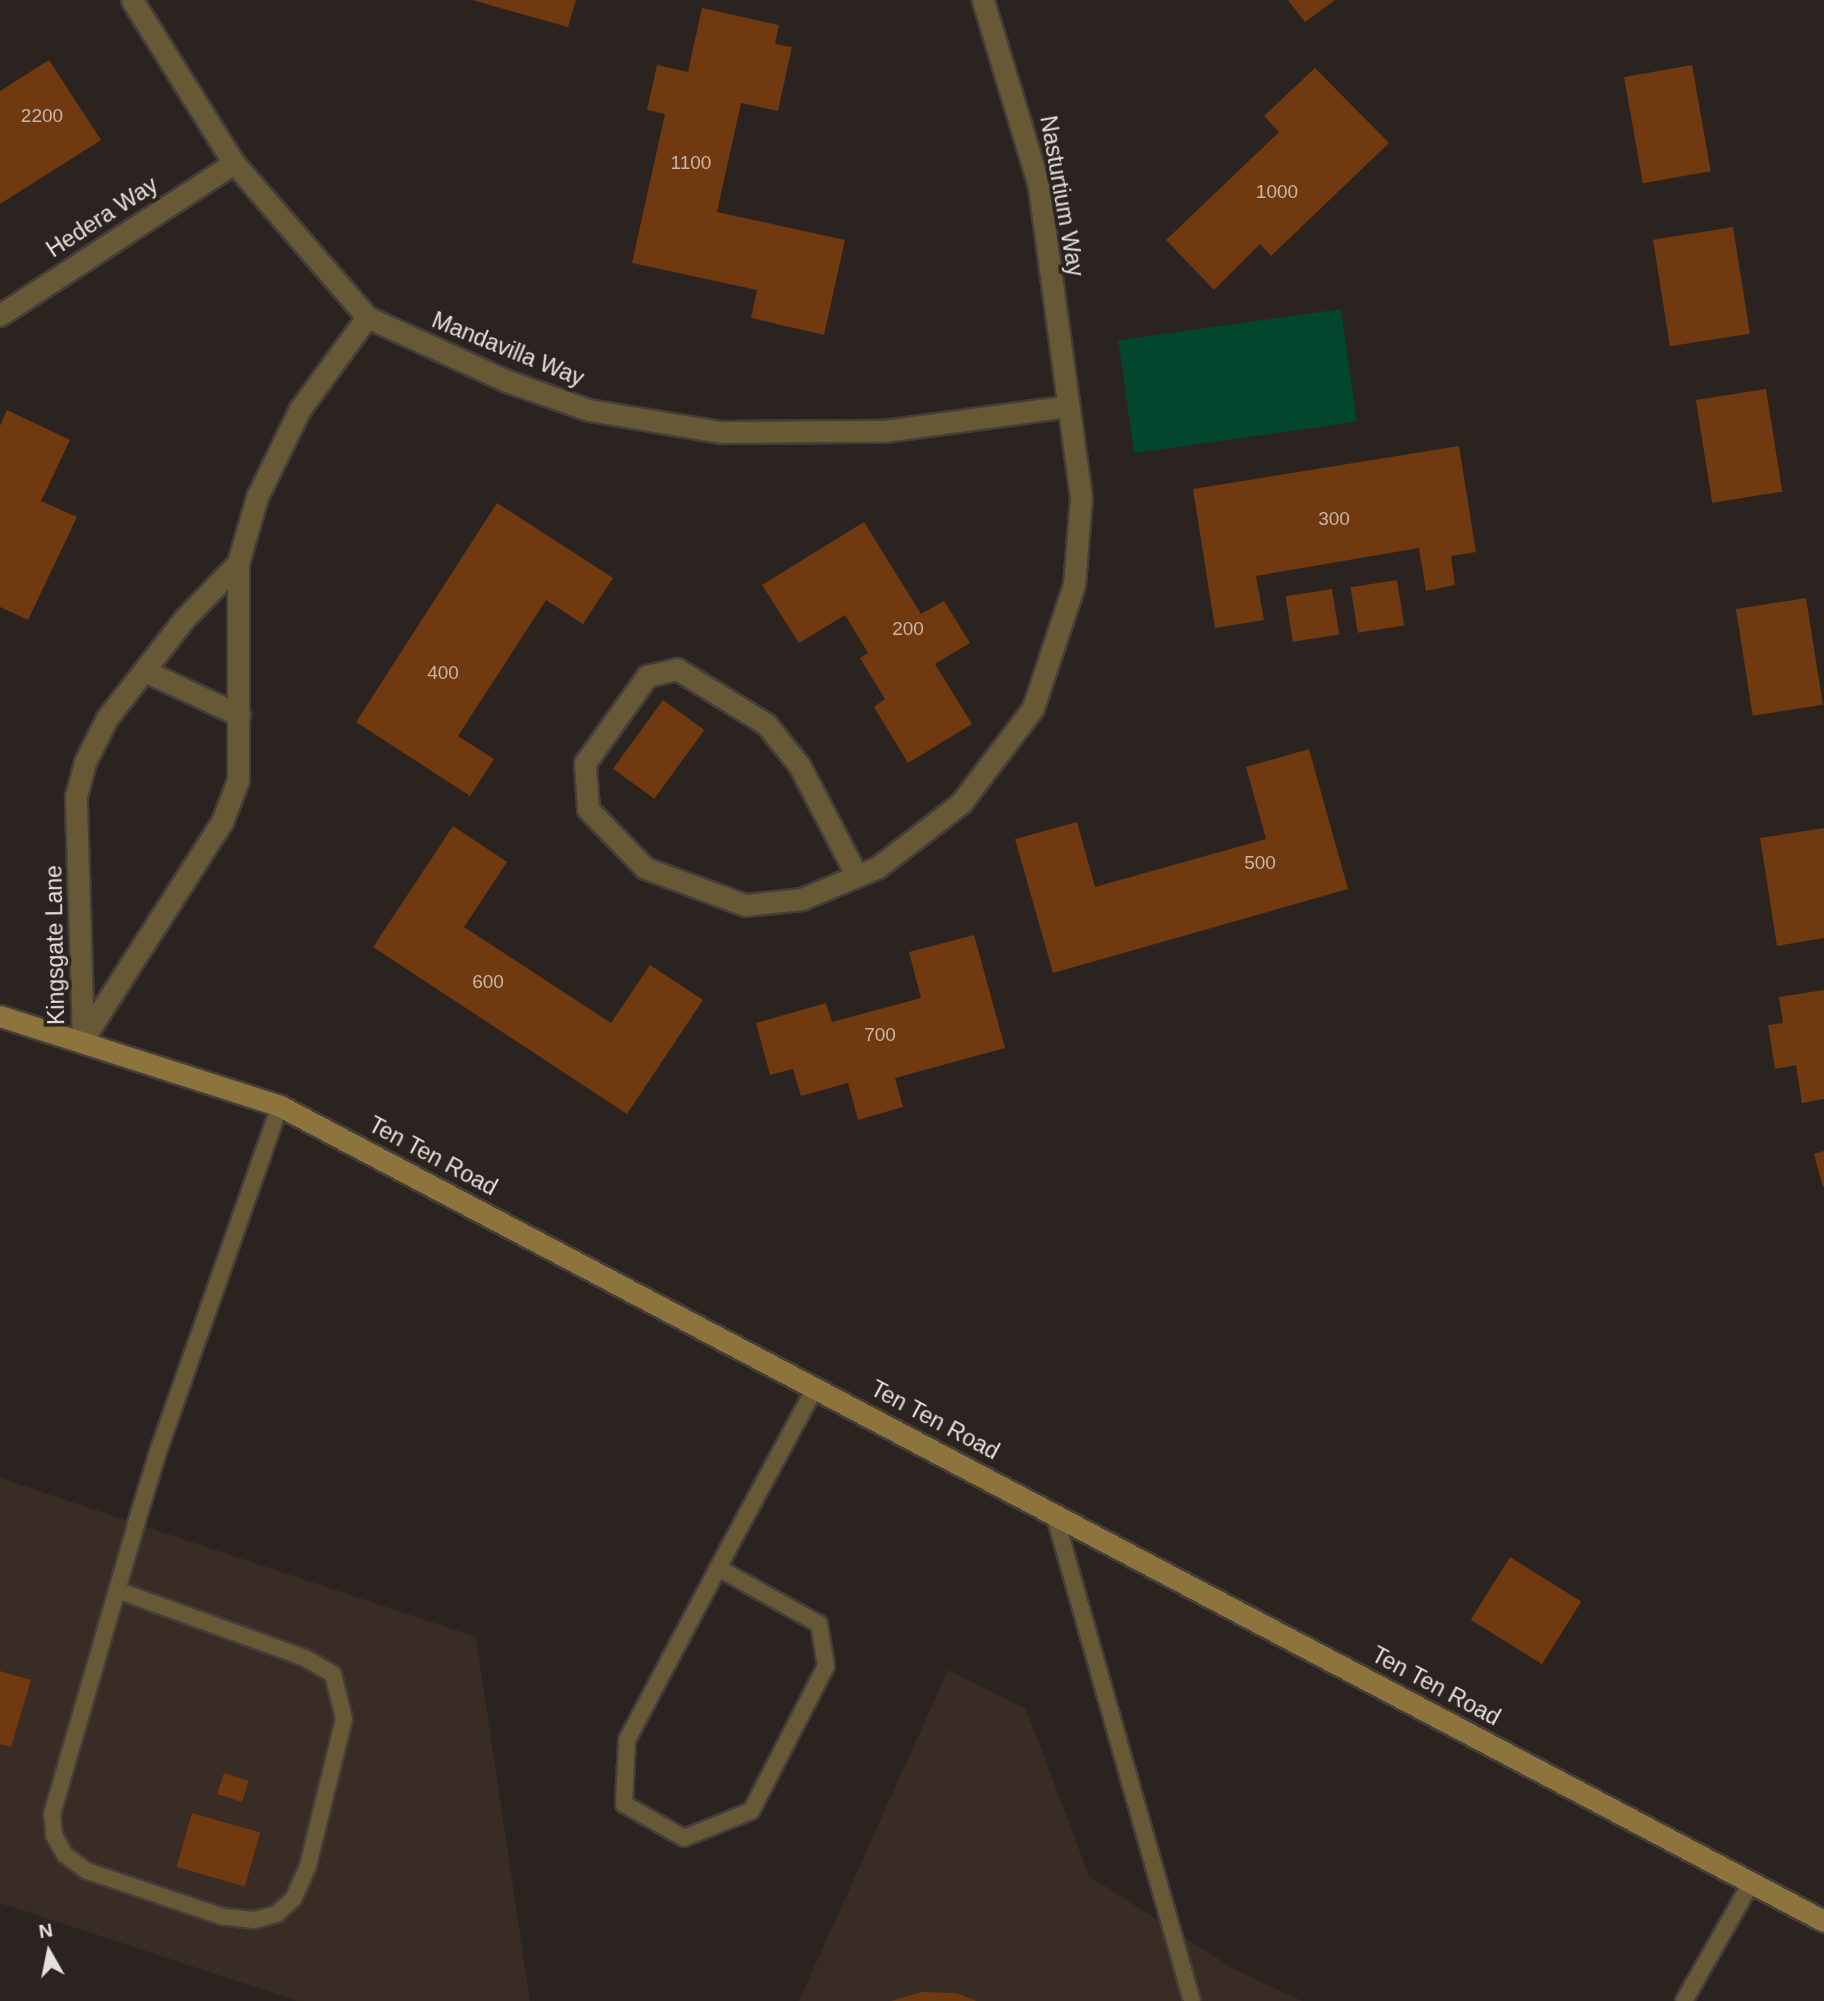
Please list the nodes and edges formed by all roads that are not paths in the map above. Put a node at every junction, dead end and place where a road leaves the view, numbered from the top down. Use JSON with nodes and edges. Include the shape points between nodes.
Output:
{"nodes":[{"id":1,"x":132,"y":0,"type":"edge"},
{"id":2,"x":983,"y":0,"type":"edge"},
{"id":3,"x":234,"y":163,"type":"junction"},
{"id":4,"x":0,"y":315,"type":"edge"},
{"id":5,"x":367,"y":317,"type":"junction"},
{"id":6,"x":1068,"y":406,"type":"junction"},
{"id":7,"x":238,"y":563,"type":"junction"},
{"id":8,"x":145,"y":671,"type":"junction"},
{"id":9,"x":239,"y":715,"type":"junction"},
{"id":10,"x":857,"y":876,"type":"junction"},
{"id":11,"x":0,"y":1016,"type":"edge"},
{"id":12,"x":83,"y":1039,"type":"junction"},
{"id":13,"x":279,"y":1106,"type":"junction"},
{"id":14,"x":816,"y":1386,"type":"junction"},
{"id":15,"x":1054,"y":1513,"type":"junction"},
{"id":16,"x":718,"y":1568,"type":"junction"},
{"id":17,"x":117,"y":1590,"type":"junction"},
{"id":18,"x":1751,"y":1883,"type":"junction"},
{"id":19,"x":1824,"y":1921,"type":"edge"},
{"id":20,"x":1192,"y":2001,"type":"edge"},
{"id":21,"x":1684,"y":2001,"type":"edge"}],
"edges":[{"from":1,"to":3,"type":"street","name":"Mandavilla Way"},
{"from":2,"to":6,"type":"street","name":"Nasturtium Way","via":[[1039,186]]},
{"from":3,"to":4,"type":"street","name":"Hedera Way"},
{"from":3,"to":5,"type":"street","name":"Mandavilla Way"},
{"from":5,"to":6,"type":"street","name":"Mandavilla Way","via":[[507,381],[655,425],[802,435]]},
{"from":5,"to":7,"type":"street","name":"Kingsgate Lane","via":[[300,409],[257,497]]},
{"from":6,"to":10,"type":"street","name":"Nasturtium Way","via":[[1080,542],[1074,585],[1032,708],[961,803]]},
{"from":7,"to":8,"type":"street","name":"Kingsgate Lane","via":[[184,619]]},
{"from":7,"to":9,"type":"street","name":"Kingsgate Lane"},
{"from":8,"to":9,"type":"street"},
{"from":8,"to":12,"type":"street","name":"Kingsgate Lane","via":[[107,718],[76,796]]},
{"from":9,"to":12,"type":"street","name":"Kingsgate Lane","via":[[238,780],[222,822]]},
{"from":10,"to":10,"type":"street","name":"Nasturtium Way","via":[[802,899],[744,905],[645,868],[588,809],[585,762],[647,676],[677,669],[766,724],[806,777]]},
{"from":11,"to":12,"type":"main road","name":"Ten Ten Road"},
{"from":12,"to":13,"type":"main road","name":"Ten Ten Road"},
{"from":13,"to":14,"type":"main road","name":"Ten Ten Road"},
{"from":13,"to":17,"type":"lane","via":[[194,1341]]},
{"from":14,"to":15,"type":"main road","name":"Ten Ten Road"},
{"from":14,"to":16,"type":"lane"},
{"from":15,"to":18,"type":"main road","name":"Ten Ten Road"},
{"from":15,"to":20,"type":"lane"},
{"from":16,"to":16,"type":"lane","via":[[819,1625],[826,1666],[751,1811],[684,1838],[624,1804],[627,1740]]},
{"from":17,"to":17,"type":"lane","via":[[52,1814],[54,1835],[87,1871],[224,1917],[254,1920],[277,1914],[294,1898],[309,1866],[344,1719],[333,1674],[305,1658]]},
{"from":18,"to":19,"type":"main road","name":"Ten Ten Road"},
{"from":18,"to":21,"type":"lane"}]}
